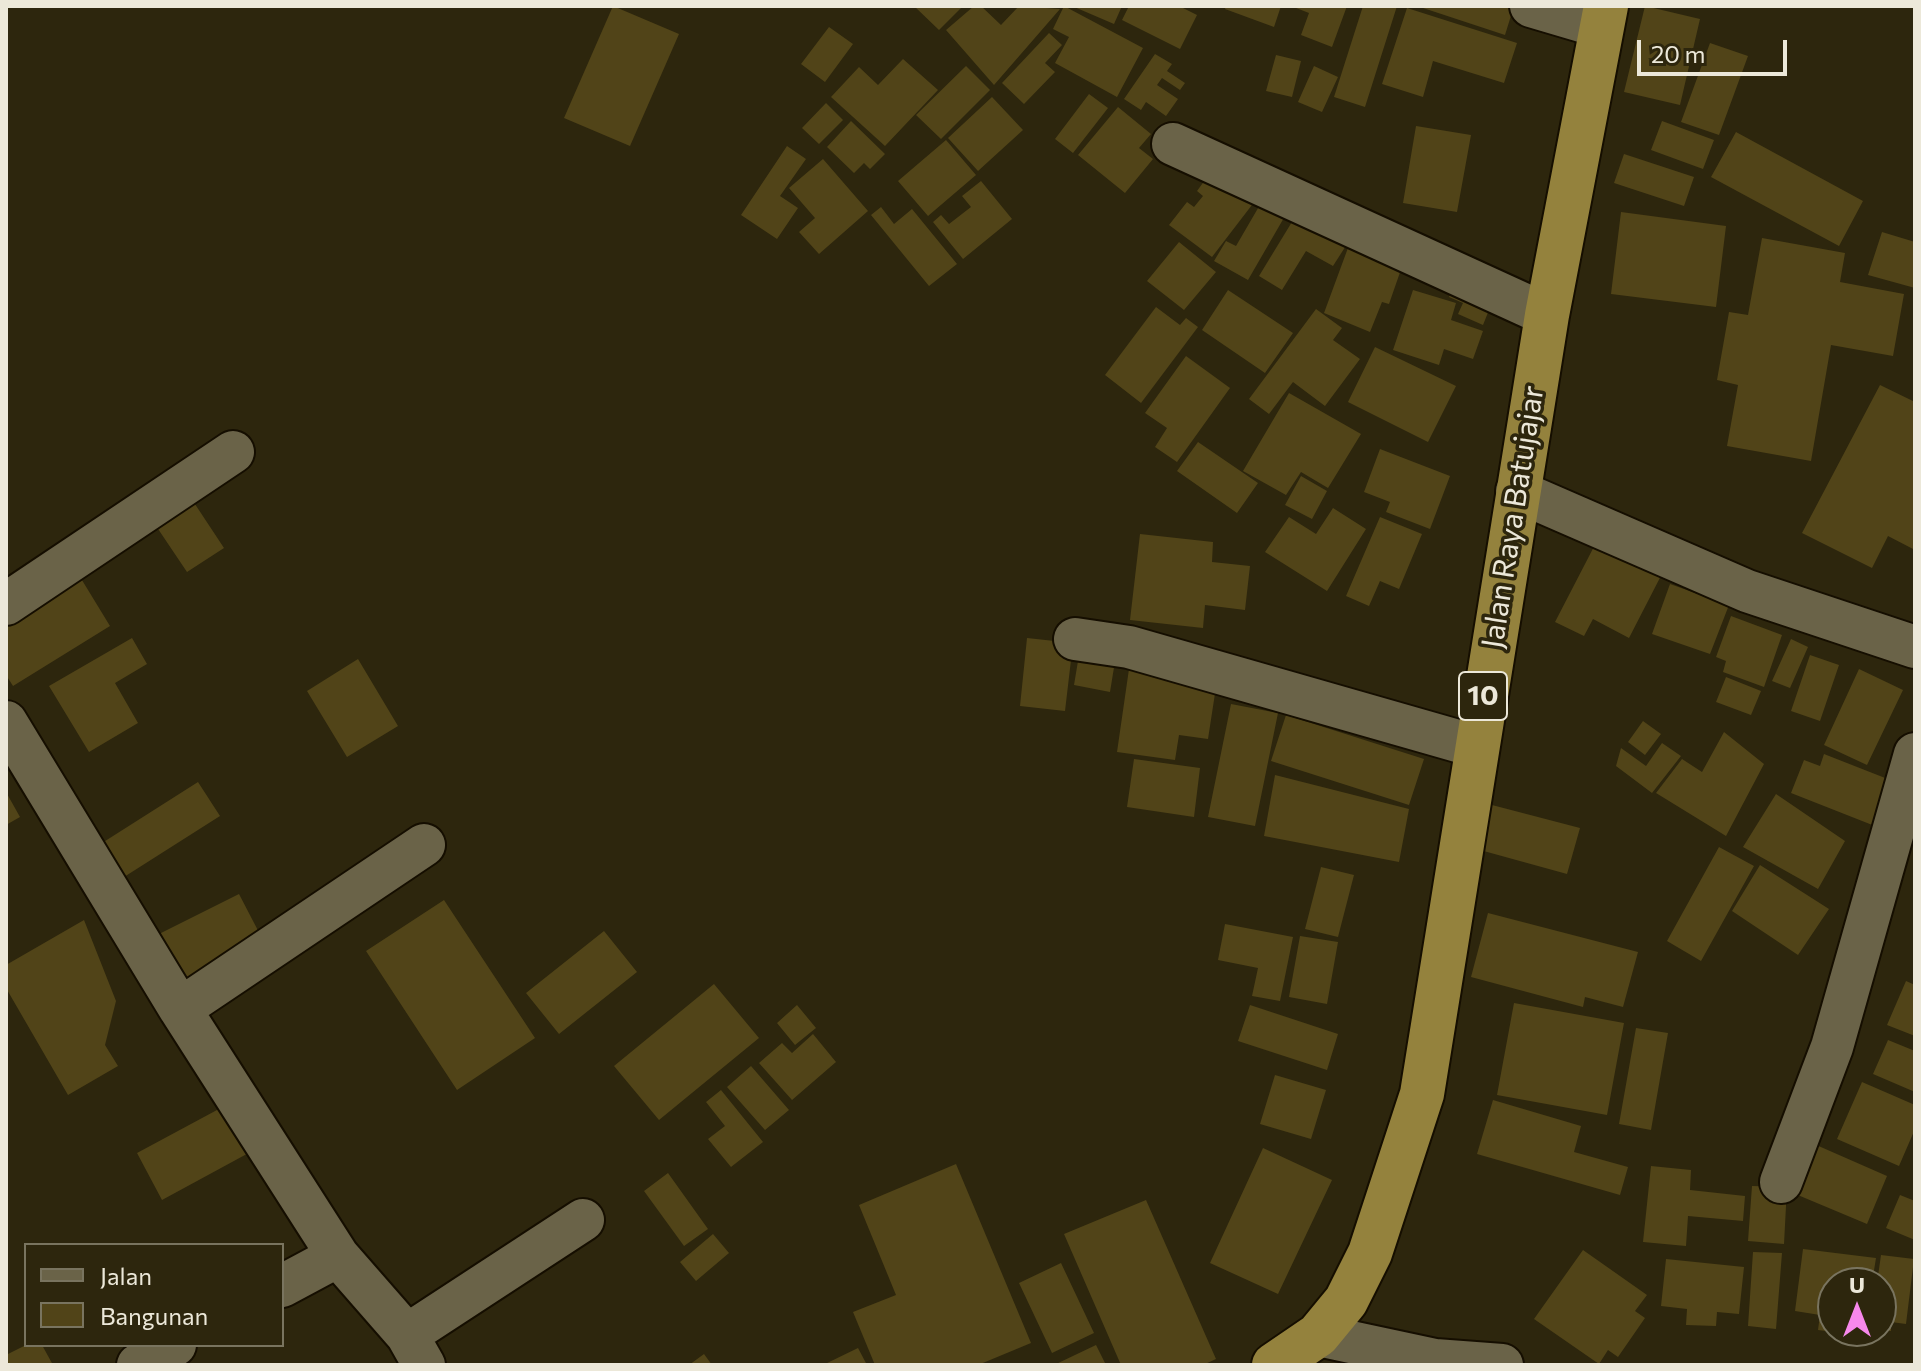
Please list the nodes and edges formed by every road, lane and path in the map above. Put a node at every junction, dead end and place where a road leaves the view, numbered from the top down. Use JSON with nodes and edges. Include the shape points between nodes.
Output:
{"nodes":[{"id":1,"x":1531,"y":6,"type":"edge"},
{"id":2,"x":1604,"y":16,"type":"edge"},
{"id":3,"x":1173,"y":144,"type":"dead end"},
{"id":4,"x":1547,"y":315,"type":"junction"},
{"id":5,"x":233,"y":452,"type":"dead end"},
{"id":6,"x":1517,"y":491,"type":"junction"},
{"id":7,"x":6,"y":604,"type":"edge"},
{"id":8,"x":1075,"y":639,"type":"dead end"},
{"id":9,"x":1915,"y":647,"type":"edge"},
{"id":10,"x":6,"y":722,"type":"edge"},
{"id":11,"x":1475,"y":746,"type":"junction"},
{"id":12,"x":1915,"y":754,"type":"edge"},
{"id":13,"x":424,"y":845,"type":"dead end"},
{"id":14,"x":180,"y":1009,"type":"junction"},
{"id":15,"x":1781,"y":1182,"type":"dead end"},
{"id":16,"x":583,"y":1220,"type":"dead end"},
{"id":17,"x":338,"y":1256,"type":"junction"},
{"id":18,"x":284,"y":1285,"type":"edge"},
{"id":19,"x":171,"y":1347,"type":"edge"},
{"id":20,"x":416,"y":1350,"type":"edge"},
{"id":21,"x":1294,"y":1351,"type":"edge"},
{"id":22,"x":138,"y":1365,"type":"edge"},
{"id":23,"x":1502,"y":1365,"type":"edge"}],
"edges":[{"from":1,"to":2,"type":"street"},
{"from":2,"to":4,"type":"highway","name":"Jalan Raya Batujajar","number":"10"},
{"from":3,"to":4,"type":"street"},
{"from":4,"to":6,"type":"highway","name":"Jalan Raya Batujajar","number":"10"},
{"from":5,"to":7,"type":"street"},
{"from":6,"to":9,"type":"street","via":[[1747,591]]},
{"from":6,"to":11,"type":"highway","name":"Jalan Raya Batujajar","number":"10"},
{"from":8,"to":11,"type":"street","via":[[1129,647]]},
{"from":10,"to":14,"type":"street"},
{"from":11,"to":21,"type":"highway","name":"Jalan Raya Batujajar","number":"10","via":[[1422,1094],[1370,1253],[1346,1301]]},
{"from":12,"to":15,"type":"street","via":[[1832,1047]]},
{"from":13,"to":14,"type":"street"},
{"from":14,"to":17,"type":"street"},
{"from":16,"to":20,"type":"street"},
{"from":17,"to":18,"type":"street"},
{"from":17,"to":20,"type":"street"},
{"from":19,"to":22,"type":"street"},
{"from":21,"to":23,"type":"street"}]}
